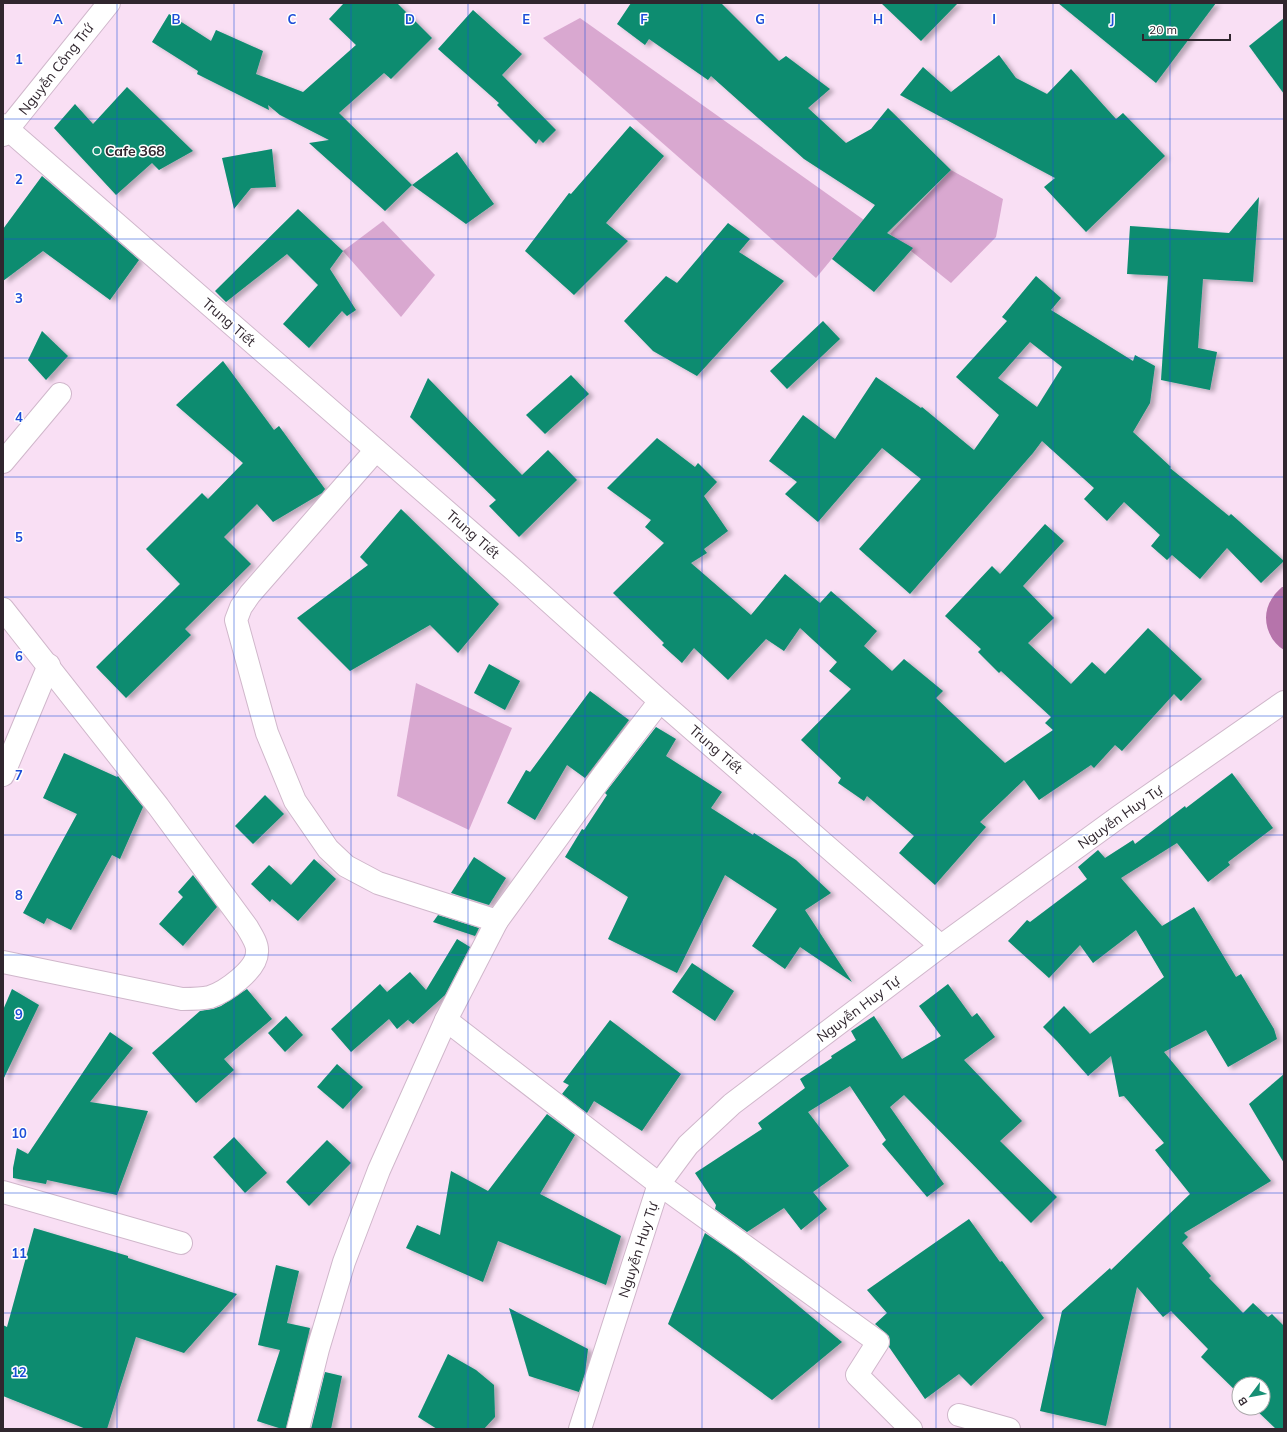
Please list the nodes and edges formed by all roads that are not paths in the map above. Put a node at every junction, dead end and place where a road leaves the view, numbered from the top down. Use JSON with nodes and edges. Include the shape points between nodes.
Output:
{"nodes":[{"id":1,"x":109,"y":3,"type":"edge"},
{"id":2,"x":5,"y":130,"type":"edge"},
{"id":3,"x":60,"y":394,"type":"dead end"},
{"id":4,"x":376,"y":450,"type":"junction"},
{"id":5,"x":3,"y":462,"type":"edge"},
{"id":6,"x":3,"y":609,"type":"edge"},
{"id":7,"x":49,"y":665,"type":"junction"},
{"id":8,"x":660,"y":701,"type":"junction"},
{"id":9,"x":1284,"y":702,"type":"edge"},
{"id":10,"x":3,"y":775,"type":"edge"},
{"id":11,"x":497,"y":920,"type":"junction"},
{"id":12,"x":941,"y":946,"type":"junction"},
{"id":13,"x":3,"y":962,"type":"edge"},
{"id":14,"x":446,"y":1020,"type":"junction"},
{"id":15,"x":659,"y":1184,"type":"junction"},
{"id":16,"x":3,"y":1192,"type":"edge"},
{"id":17,"x":181,"y":1243,"type":"dead end"},
{"id":18,"x":959,"y":1415,"type":"dead end"},
{"id":19,"x":298,"y":1429,"type":"edge"},
{"id":20,"x":580,"y":1429,"type":"edge"},
{"id":21,"x":911,"y":1429,"type":"edge"},
{"id":22,"x":1009,"y":1429,"type":"edge"}],
"edges":[{"from":1,"to":2,"type":"street","name":"Nguyễn Công Trứ"},
{"from":2,"to":4,"type":"street","name":"Trung Tiết"},
{"from":3,"to":5,"type":"street"},
{"from":4,"to":8,"type":"street","name":"Trung Tiết"},
{"from":4,"to":11,"type":"street","via":[[250,594],[236,620],[240,636],[267,733],[295,801],[328,849],[346,866],[378,883]]},
{"from":6,"to":7,"type":"street"},
{"from":7,"to":10,"type":"street"},
{"from":7,"to":13,"type":"street","via":[[238,914],[258,952],[255,962],[248,971],[227,988],[208,997],[182,1000]]},
{"from":8,"to":11,"type":"street"},
{"from":8,"to":12,"type":"street","name":"Trung Tiết"},
{"from":9,"to":12,"type":"street","name":"Nguyễn Huy Tự","via":[[1120,816]]},
{"from":11,"to":14,"type":"street"},
{"from":12,"to":15,"type":"street","name":"Nguyễn Huy Tự","via":[[732,1104],[688,1145]]},
{"from":14,"to":15,"type":"street"},
{"from":14,"to":19,"type":"street","via":[[379,1170],[344,1262]]},
{"from":15,"to":20,"type":"street","name":"Nguyễn Huy Tự"},
{"from":15,"to":21,"type":"street","via":[[878,1342],[857,1375]]},
{"from":16,"to":17,"type":"street"},
{"from":18,"to":22,"type":"street"}]}
